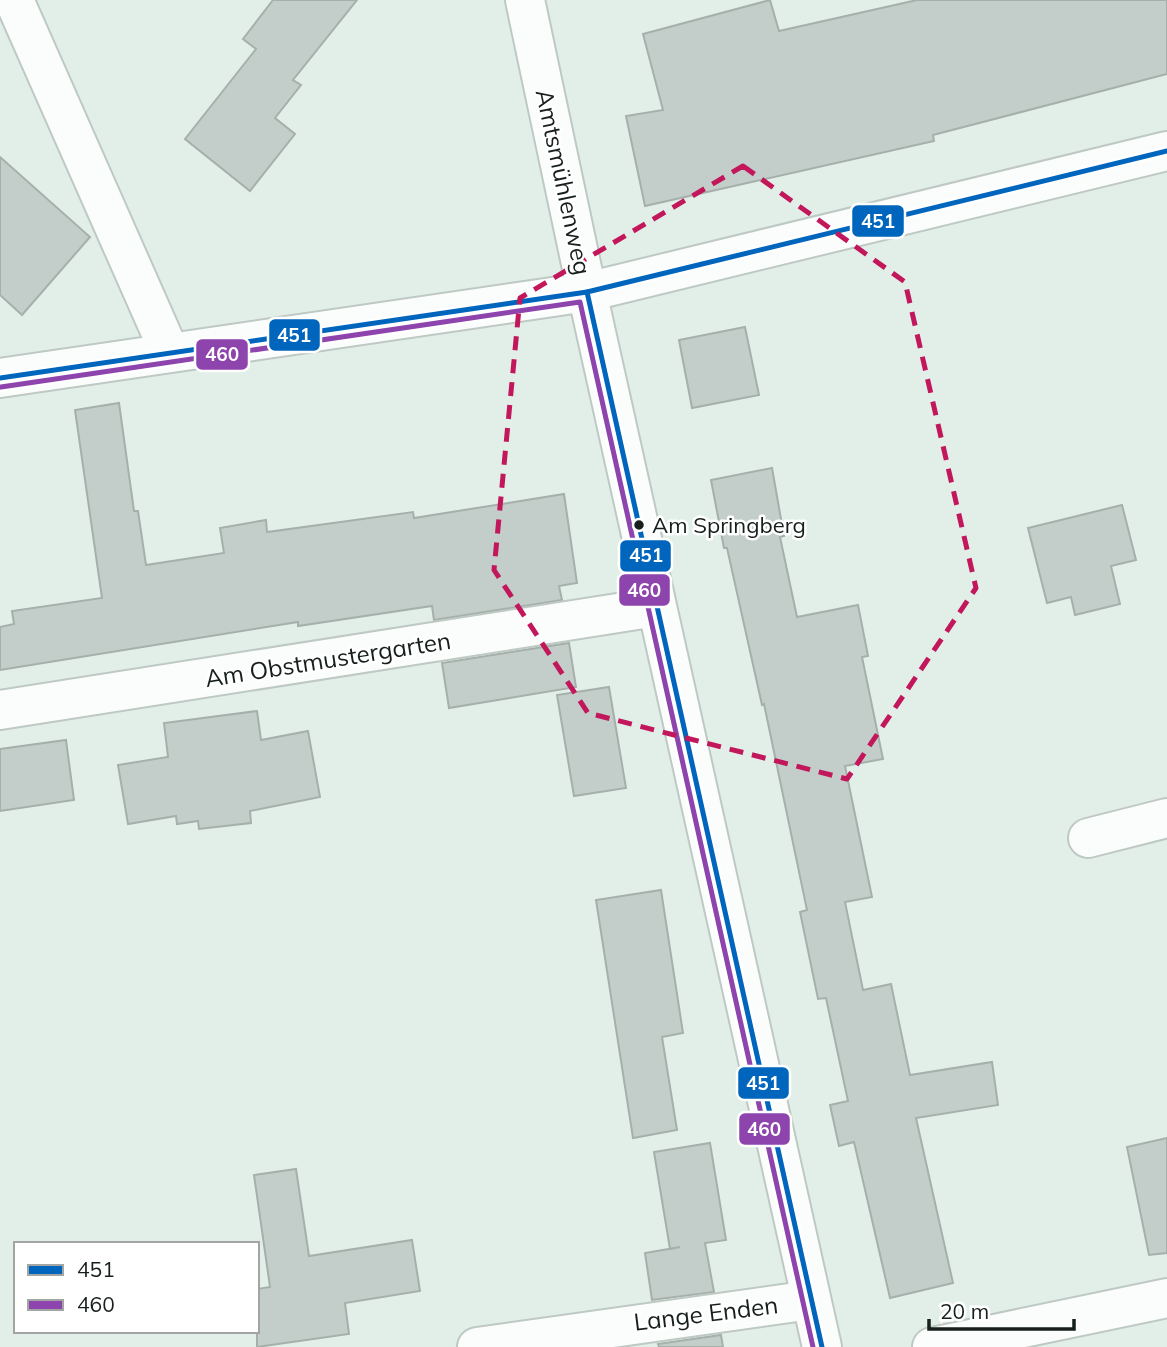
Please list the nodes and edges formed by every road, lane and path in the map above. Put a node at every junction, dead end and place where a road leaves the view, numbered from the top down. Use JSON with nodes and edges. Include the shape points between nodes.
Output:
{"nodes":[{"id":1,"x":15,"y":0,"type":"edge"},
{"id":2,"x":525,"y":0,"type":"edge"},
{"id":3,"x":1167,"y":151,"type":"edge"},
{"id":4,"x":587,"y":292,"type":"junction"},
{"id":5,"x":169,"y":351,"type":"junction"},
{"id":6,"x":0,"y":378,"type":"edge"},
{"id":7,"x":656,"y":607,"type":"junction"},
{"id":8,"x":0,"y":710,"type":"edge"},
{"id":9,"x":1167,"y":818,"type":"edge"},
{"id":10,"x":1088,"y":838,"type":"dead end"},
{"id":11,"x":1167,"y":1298,"type":"edge"},
{"id":12,"x":811,"y":1300,"type":"junction"},
{"id":13,"x":477,"y":1347,"type":"edge"},
{"id":14,"x":822,"y":1347,"type":"edge"},
{"id":15,"x":932,"y":1347,"type":"edge"}],
"edges":[{"from":1,"to":5,"type":"street"},
{"from":2,"to":4,"type":"street","name":"Amtsmühlenweg"},
{"from":3,"to":4,"type":"street"},
{"from":4,"to":5,"type":"street"},
{"from":4,"to":7,"type":"street","name":"Amtsmühlenweg"},
{"from":5,"to":6,"type":"street"},
{"from":7,"to":8,"type":"street","name":"Am Obstmustergarten"},
{"from":7,"to":12,"type":"street","name":"Amtsmühlenweg"},
{"from":9,"to":10,"type":"street"},
{"from":11,"to":15,"type":"street"},
{"from":12,"to":13,"type":"street","name":"Lange Enden"},
{"from":12,"to":14,"type":"street","name":"Amtsmühlenweg"}]}
